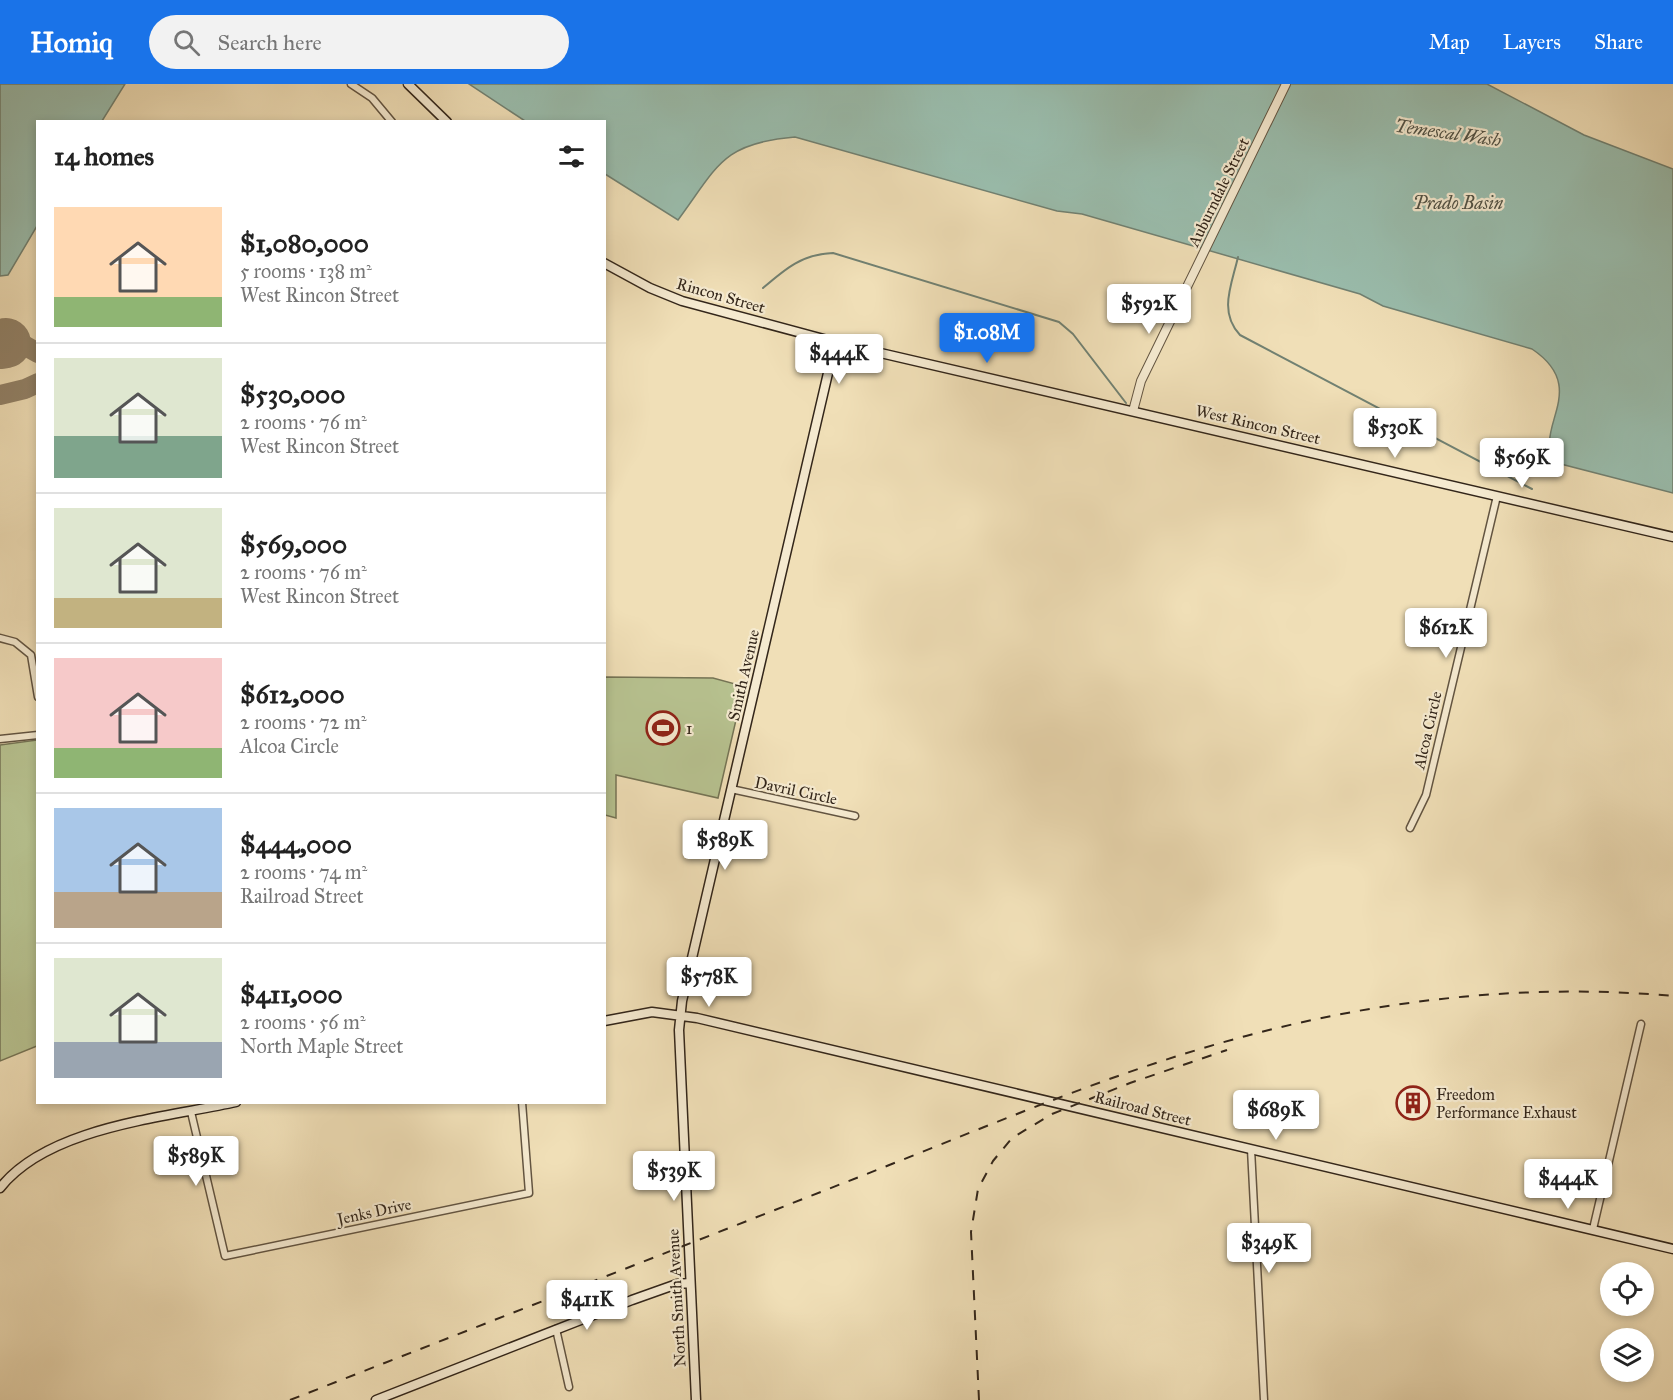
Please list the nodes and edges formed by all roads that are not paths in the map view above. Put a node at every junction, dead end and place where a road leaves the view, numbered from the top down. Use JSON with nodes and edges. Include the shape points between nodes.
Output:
{"nodes":[{"id":1,"x":351,"y":84,"type":"edge"},
{"id":2,"x":408,"y":84,"type":"edge"},
{"id":3,"x":1286,"y":84,"type":"edge"},
{"id":4,"x":390,"y":120,"type":"edge"},
{"id":5,"x":445,"y":120,"type":"edge"},
{"id":6,"x":606,"y":264,"type":"edge"},
{"id":7,"x":835,"y":343,"type":"junction"},
{"id":8,"x":1133,"y":411,"type":"junction"},
{"id":9,"x":1497,"y":496,"type":"junction"},
{"id":10,"x":1673,"y":537,"type":"edge"},
{"id":11,"x":0,"y":638,"type":"edge"},
{"id":12,"x":36,"y":685,"type":"edge"},
{"id":13,"x":36,"y":735,"type":"edge"},
{"id":14,"x":0,"y":739,"type":"edge"},
{"id":15,"x":731,"y":789,"type":"junction"},
{"id":16,"x":855,"y":816,"type":"dead end"},
{"id":17,"x":1410,"y":828,"type":"dead end"},
{"id":18,"x":680,"y":1015,"type":"junction"},
{"id":19,"x":606,"y":1021,"type":"edge"},
{"id":20,"x":1641,"y":1024,"type":"dead end"},
{"id":21,"x":227,"y":1104,"type":"edge"},
{"id":22,"x":522,"y":1104,"type":"edge"},
{"id":23,"x":191,"y":1112,"type":"junction"},
{"id":24,"x":1251,"y":1149,"type":"junction"},
{"id":25,"x":0,"y":1188,"type":"edge"},
{"id":26,"x":1593,"y":1229,"type":"junction"},
{"id":27,"x":1673,"y":1249,"type":"edge"},
{"id":28,"x":690,"y":1282,"type":"junction"},
{"id":29,"x":556,"y":1329,"type":"junction"},
{"id":30,"x":569,"y":1387,"type":"dead end"},
{"id":31,"x":376,"y":1400,"type":"edge"},
{"id":32,"x":696,"y":1400,"type":"edge"},
{"id":33,"x":1264,"y":1400,"type":"edge"}],
"edges":[{"from":1,"to":4,"type":"street","via":[[372,98]]},
{"from":2,"to":5,"type":"main road"},
{"from":3,"to":8,"type":"street","name":"Auburndale Street","via":[[1141,381]]},
{"from":6,"to":7,"type":"main road","name":"Rincon Street","via":[[682,301]]},
{"from":7,"to":8,"type":"main road","name":"West Rincon Street"},
{"from":7,"to":15,"type":"main road","name":"Smith Avenue"},
{"from":8,"to":9,"type":"main road","name":"West Rincon Street"},
{"from":9,"to":10,"type":"main road","name":"West Rincon Street"},
{"from":9,"to":17,"type":"street","name":"Alcoa Circle","via":[[1426,795]]},
{"from":11,"to":12,"type":"street","via":[[15,642],[31,655]]},
{"from":13,"to":14,"type":"street"},
{"from":15,"to":16,"type":"street","name":"Davril Circle"},
{"from":15,"to":18,"type":"main road","name":"Smith Avenue"},
{"from":18,"to":19,"type":"main road","name":"Railroad Street","via":[[652,1012]]},
{"from":18,"to":24,"type":"main road","name":"Railroad Street"},
{"from":18,"to":28,"type":"main road","name":"North Smith Avenue"},
{"from":20,"to":26,"type":"street"},
{"from":21,"to":23,"type":"main road"},
{"from":22,"to":23,"type":"street","name":"Jenks Drive","via":[[529,1193],[225,1256]]},
{"from":23,"to":25,"type":"main road","via":[[62,1142],[27,1162]]},
{"from":24,"to":26,"type":"main road","name":"Railroad Street"},
{"from":24,"to":33,"type":"street"},
{"from":26,"to":27,"type":"main road","name":"Railroad Street"},
{"from":28,"to":29,"type":"main road"},
{"from":28,"to":32,"type":"main road","name":"North Smith Avenue"},
{"from":29,"to":30,"type":"street"},
{"from":29,"to":31,"type":"main road"}]}
